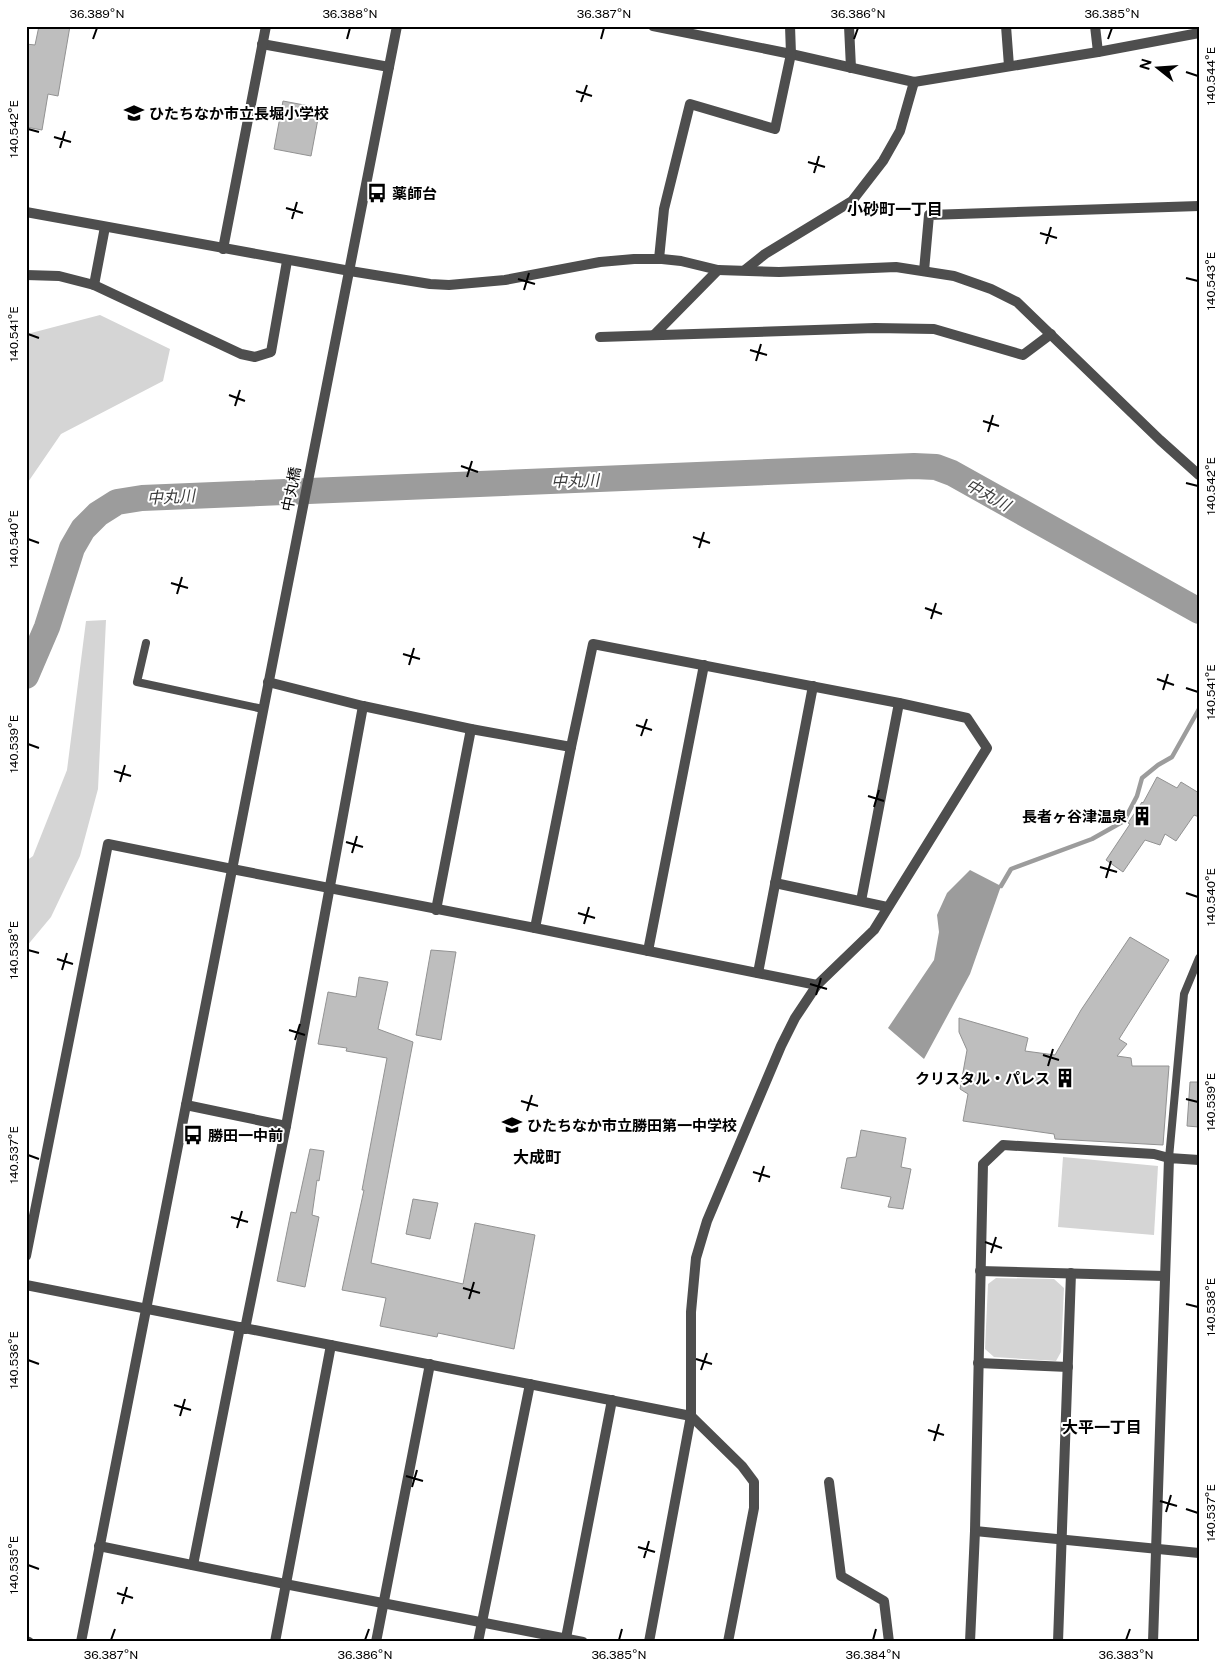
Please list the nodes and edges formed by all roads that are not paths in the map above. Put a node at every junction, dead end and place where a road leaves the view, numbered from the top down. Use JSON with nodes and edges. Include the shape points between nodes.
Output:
{"nodes":[{"id":1,"x":266,"y":26,"type":"edge"},
{"id":2,"x":397,"y":26,"type":"edge"},
{"id":3,"x":652,"y":26,"type":"edge"},
{"id":4,"x":790,"y":26,"type":"edge"},
{"id":5,"x":849,"y":26,"type":"edge"},
{"id":6,"x":1006,"y":26,"type":"edge"},
{"id":7,"x":1095,"y":26,"type":"edge"},
{"id":8,"x":690,"y":30,"type":"edge"},
{"id":9,"x":1199,"y":33,"type":"edge"},
{"id":10,"x":262,"y":44,"type":"junction"},
{"id":11,"x":1098,"y":52,"type":"junction"},
{"id":12,"x":790,"y":54,"type":"junction"},
{"id":13,"x":1009,"y":66,"type":"junction"},
{"id":14,"x":389,"y":67,"type":"junction"},
{"id":15,"x":851,"y":68,"type":"junction"},
{"id":16,"x":914,"y":82,"type":"junction"},
{"id":17,"x":1199,"y":206,"type":"edge"},
{"id":18,"x":26,"y":212,"type":"edge"},
{"id":19,"x":105,"y":227,"type":"junction"},
{"id":20,"x":223,"y":249,"type":"junction"},
{"id":21,"x":660,"y":258,"type":"junction"},
{"id":22,"x":287,"y":261,"type":"junction"},
{"id":23,"x":718,"y":270,"type":"junction"},
{"id":24,"x":746,"y":270,"type":"junction"},
{"id":25,"x":924,"y":270,"type":"junction"},
{"id":26,"x":350,"y":271,"type":"junction"},
{"id":27,"x":26,"y":275,"type":"edge"},
{"id":28,"x":94,"y":285,"type":"junction"},
{"id":29,"x":1051,"y":334,"type":"junction"},
{"id":30,"x":654,"y":335,"type":"junction"},
{"id":31,"x":600,"y":338,"type":"dead end"},
{"id":32,"x":1199,"y":475,"type":"edge"},
{"id":33,"x":146,"y":643,"type":"dead end"},
{"id":34,"x":704,"y":665,"type":"junction"},
{"id":35,"x":268,"y":682,"type":"junction"},
{"id":36,"x":813,"y":686,"type":"junction"},
{"id":37,"x":899,"y":703,"type":"junction"},
{"id":38,"x":363,"y":706,"type":"junction"},
{"id":39,"x":263,"y":709,"type":"junction"},
{"id":40,"x":471,"y":729,"type":"junction"},
{"id":41,"x":570,"y":747,"type":"junction"},
{"id":42,"x":232,"y":869,"type":"junction"},
{"id":43,"x":775,"y":883,"type":"junction"},
{"id":44,"x":329,"y":887,"type":"junction"},
{"id":45,"x":861,"y":901,"type":"junction"},
{"id":46,"x":887,"y":908,"type":"junction"},
{"id":47,"x":436,"y":910,"type":"junction"},
{"id":48,"x":535,"y":928,"type":"junction"},
{"id":49,"x":648,"y":951,"type":"junction"},
{"id":50,"x":1199,"y":958,"type":"edge"},
{"id":51,"x":758,"y":972,"type":"junction"},
{"id":52,"x":817,"y":985,"type":"junction"},
{"id":53,"x":186,"y":1105,"type":"junction"},
{"id":54,"x":286,"y":1126,"type":"junction"},
{"id":55,"x":1169,"y":1158,"type":"junction"},
{"id":56,"x":1199,"y":1160,"type":"edge"},
{"id":57,"x":26,"y":1256,"type":"edge"},
{"id":58,"x":980,"y":1271,"type":"junction"},
{"id":59,"x":1071,"y":1273,"type":"junction"},
{"id":60,"x":1165,"y":1276,"type":"junction"},
{"id":61,"x":26,"y":1285,"type":"edge"},
{"id":62,"x":146,"y":1309,"type":"junction"},
{"id":63,"x":243,"y":1328,"type":"junction"},
{"id":64,"x":331,"y":1344,"type":"junction"},
{"id":65,"x":978,"y":1363,"type":"junction"},
{"id":66,"x":430,"y":1364,"type":"junction"},
{"id":67,"x":1068,"y":1367,"type":"junction"},
{"id":68,"x":530,"y":1384,"type":"junction"},
{"id":69,"x":612,"y":1400,"type":"junction"},
{"id":70,"x":691,"y":1416,"type":"junction"},
{"id":71,"x":829,"y":1482,"type":"dead end"},
{"id":72,"x":975,"y":1531,"type":"junction"},
{"id":73,"x":1062,"y":1540,"type":"junction"},
{"id":74,"x":99,"y":1546,"type":"junction"},
{"id":75,"x":1156,"y":1548,"type":"junction"},
{"id":76,"x":1199,"y":1553,"type":"edge"},
{"id":77,"x":193,"y":1565,"type":"junction"},
{"id":78,"x":285,"y":1584,"type":"junction"},
{"id":79,"x":384,"y":1604,"type":"junction"},
{"id":80,"x":482,"y":1622,"type":"junction"},
{"id":81,"x":565,"y":1640,"type":"edge"},
{"id":82,"x":81,"y":1642,"type":"edge"},
{"id":83,"x":275,"y":1642,"type":"edge"},
{"id":84,"x":376,"y":1642,"type":"edge"},
{"id":85,"x":478,"y":1642,"type":"edge"},
{"id":86,"x":583,"y":1642,"type":"edge"},
{"id":87,"x":649,"y":1642,"type":"edge"},
{"id":88,"x":728,"y":1642,"type":"edge"},
{"id":89,"x":889,"y":1642,"type":"edge"},
{"id":90,"x":970,"y":1642,"type":"edge"},
{"id":91,"x":1058,"y":1642,"type":"edge"},
{"id":92,"x":1153,"y":1642,"type":"edge"}],
"edges":[{"from":1,"to":10,"type":"street"},
{"from":2,"to":14,"type":"street","name":"中丸橋"},
{"from":3,"to":8,"type":"street"},
{"from":4,"to":12,"type":"street"},
{"from":5,"to":15,"type":"street"},
{"from":6,"to":13,"type":"street"},
{"from":7,"to":11,"type":"street"},
{"from":8,"to":12,"type":"street"},
{"from":9,"to":11,"type":"street"},
{"from":10,"to":14,"type":"street"},
{"from":10,"to":20,"type":"street"},
{"from":11,"to":13,"type":"street"},
{"from":12,"to":15,"type":"street"},
{"from":12,"to":21,"type":"street","via":[[775,129],[690,104],[664,209]]},
{"from":13,"to":16,"type":"street"},
{"from":14,"to":26,"type":"street","name":"中丸橋"},
{"from":15,"to":16,"type":"street"},
{"from":16,"to":24,"type":"street","via":[[900,131],[883,161],[852,201],[765,254]]},
{"from":17,"to":25,"type":"street","via":[[929,215]]},
{"from":18,"to":19,"type":"street"},
{"from":19,"to":20,"type":"street"},
{"from":19,"to":28,"type":"street"},
{"from":20,"to":22,"type":"street"},
{"from":21,"to":23,"type":"street"},
{"from":21,"to":26,"type":"street","via":[[600,262],[505,280],[449,285]]},
{"from":22,"to":26,"type":"street"},
{"from":22,"to":28,"type":"street","via":[[271,352],[254,357],[241,354]]},
{"from":23,"to":24,"type":"street"},
{"from":23,"to":30,"type":"street"},
{"from":24,"to":25,"type":"street","via":[[779,272],[896,267]]},
{"from":25,"to":29,"type":"street","via":[[954,276],[1017,302]]},
{"from":26,"to":35,"type":"street","name":"中丸橋"},
{"from":27,"to":28,"type":"street","via":[[59,276]]},
{"from":29,"to":30,"type":"street","via":[[1023,355],[934,329]]},
{"from":29,"to":32,"type":"street"},
{"from":30,"to":31,"type":"street"},
{"from":33,"to":39,"type":"lane","via":[[137,682]]},
{"from":34,"to":36,"type":"street"},
{"from":34,"to":41,"type":"street","via":[[593,644]]},
{"from":34,"to":49,"type":"street"},
{"from":35,"to":38,"type":"street"},
{"from":35,"to":39,"type":"street","name":"中丸橋"},
{"from":36,"to":37,"type":"street"},
{"from":36,"to":43,"type":"street"},
{"from":37,"to":45,"type":"street"},
{"from":37,"to":46,"type":"street","via":[[966,718],[987,748]]},
{"from":38,"to":40,"type":"street"},
{"from":38,"to":44,"type":"street"},
{"from":39,"to":42,"type":"street","name":"中丸橋"},
{"from":40,"to":41,"type":"street"},
{"from":40,"to":47,"type":"street"},
{"from":41,"to":48,"type":"street"},
{"from":42,"to":44,"type":"street"},
{"from":42,"to":53,"type":"street","name":"中丸橋"},
{"from":42,"to":57,"type":"street","via":[[108,844]]},
{"from":43,"to":45,"type":"street"},
{"from":43,"to":51,"type":"street"},
{"from":44,"to":47,"type":"street"},
{"from":44,"to":54,"type":"street"},
{"from":45,"to":46,"type":"street"},
{"from":46,"to":52,"type":"street","via":[[874,930]]},
{"from":47,"to":48,"type":"street"},
{"from":48,"to":49,"type":"street"},
{"from":49,"to":51,"type":"street"},
{"from":50,"to":55,"type":"lane","via":[[1184,994]]},
{"from":51,"to":52,"type":"street"},
{"from":52,"to":70,"type":"street","via":[[781,1046],[706,1220],[696,1258],[691,1312]]},
{"from":53,"to":54,"type":"street"},
{"from":53,"to":62,"type":"street","name":"中丸橋"},
{"from":54,"to":63,"type":"street"},
{"from":55,"to":56,"type":"street"},
{"from":55,"to":58,"type":"street","via":[[1154,1154],[1003,1145],[983,1164]]},
{"from":55,"to":60,"type":"street"},
{"from":58,"to":59,"type":"street"},
{"from":58,"to":65,"type":"street"},
{"from":59,"to":60,"type":"street"},
{"from":59,"to":67,"type":"street"},
{"from":60,"to":75,"type":"street"},
{"from":61,"to":62,"type":"street"},
{"from":62,"to":63,"type":"street"},
{"from":62,"to":74,"type":"street","name":"中丸橋"},
{"from":63,"to":64,"type":"street"},
{"from":63,"to":77,"type":"street"},
{"from":64,"to":66,"type":"street"},
{"from":64,"to":78,"type":"street"},
{"from":65,"to":67,"type":"street"},
{"from":65,"to":72,"type":"street"},
{"from":66,"to":68,"type":"street"},
{"from":66,"to":79,"type":"street"},
{"from":67,"to":73,"type":"street"},
{"from":68,"to":69,"type":"street"},
{"from":68,"to":80,"type":"street"},
{"from":69,"to":70,"type":"street"},
{"from":69,"to":81,"type":"street"},
{"from":70,"to":87,"type":"street"},
{"from":70,"to":88,"type":"street","via":[[754,1482],[754,1508]]},
{"from":71,"to":89,"type":"street","via":[[841,1576],[884,1601]]},
{"from":72,"to":73,"type":"street"},
{"from":72,"to":90,"type":"street"},
{"from":73,"to":75,"type":"street"},
{"from":73,"to":91,"type":"street"},
{"from":74,"to":77,"type":"street"},
{"from":74,"to":82,"type":"street","name":"中丸橋"},
{"from":75,"to":76,"type":"street"},
{"from":75,"to":92,"type":"street"},
{"from":77,"to":78,"type":"street"},
{"from":78,"to":79,"type":"street"},
{"from":78,"to":83,"type":"street"},
{"from":79,"to":80,"type":"street"},
{"from":79,"to":84,"type":"street"},
{"from":80,"to":81,"type":"street"},
{"from":80,"to":85,"type":"street"},
{"from":81,"to":86,"type":"street"}]}
